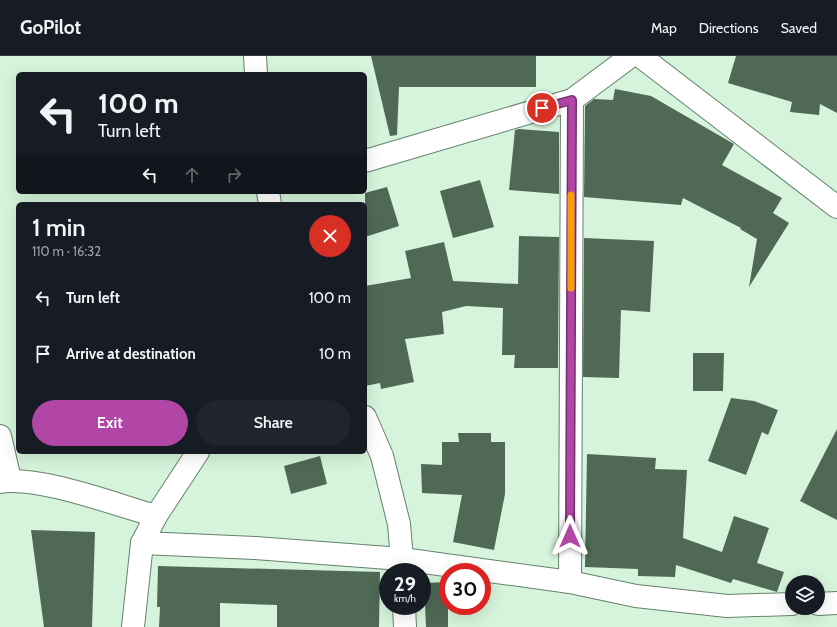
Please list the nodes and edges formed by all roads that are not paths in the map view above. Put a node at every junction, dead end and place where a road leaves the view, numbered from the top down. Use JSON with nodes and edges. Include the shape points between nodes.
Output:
{"nodes":[{"id":1,"x":255,"y":56,"type":"edge"},
{"id":2,"x":631,"y":56,"type":"edge"},
{"id":3,"x":640,"y":56,"type":"edge"},
{"id":4,"x":256,"y":72,"type":"edge"},
{"id":5,"x":572,"y":100,"type":"junction"},
{"id":6,"x":367,"y":160,"type":"edge"},
{"id":7,"x":837,"y":206,"type":"edge"},
{"id":8,"x":367,"y":422,"type":"edge"},
{"id":9,"x":0,"y":436,"type":"edge"},
{"id":10,"x":197,"y":454,"type":"edge"},
{"id":11,"x":5,"y":481,"type":"edge"},
{"id":12,"x":156,"y":516,"type":"junction"},
{"id":13,"x":142,"y":543,"type":"junction"},
{"id":14,"x":379,"y":563,"type":"edge"},
{"id":15,"x":402,"y":563,"type":"edge"},
{"id":16,"x":431,"y":569,"type":"edge"},
{"id":17,"x":570,"y":582,"type":"junction"},
{"id":18,"x":837,"y":603,"type":"edge"},
{"id":19,"x":785,"y":604,"type":"edge"},
{"id":20,"x":825,"y":604,"type":"edge"},
{"id":21,"x":404,"y":615,"type":"edge"},
{"id":22,"x":132,"y":627,"type":"edge"},
{"id":23,"x":405,"y":627,"type":"edge"}],
"edges":[{"from":1,"to":4,"type":"street"},
{"from":2,"to":5,"type":"street"},
{"from":3,"to":7,"type":"street"},
{"from":5,"to":6,"type":"street"},
{"from":5,"to":17,"type":"street"},
{"from":8,"to":15,"type":"street","via":[[382,456],[399,524]]},
{"from":9,"to":11,"type":"street"},
{"from":10,"to":12,"type":"street"},
{"from":11,"to":12,"type":"street","via":[[49,485]]},
{"from":12,"to":13,"type":"street"},
{"from":13,"to":14,"type":"street","via":[[254,548]]},
{"from":13,"to":22,"type":"street"},
{"from":16,"to":17,"type":"street"},
{"from":17,"to":19,"type":"street","via":[[636,596],[727,606]]},
{"from":18,"to":20,"type":"street"},
{"from":21,"to":23,"type":"street"}]}
